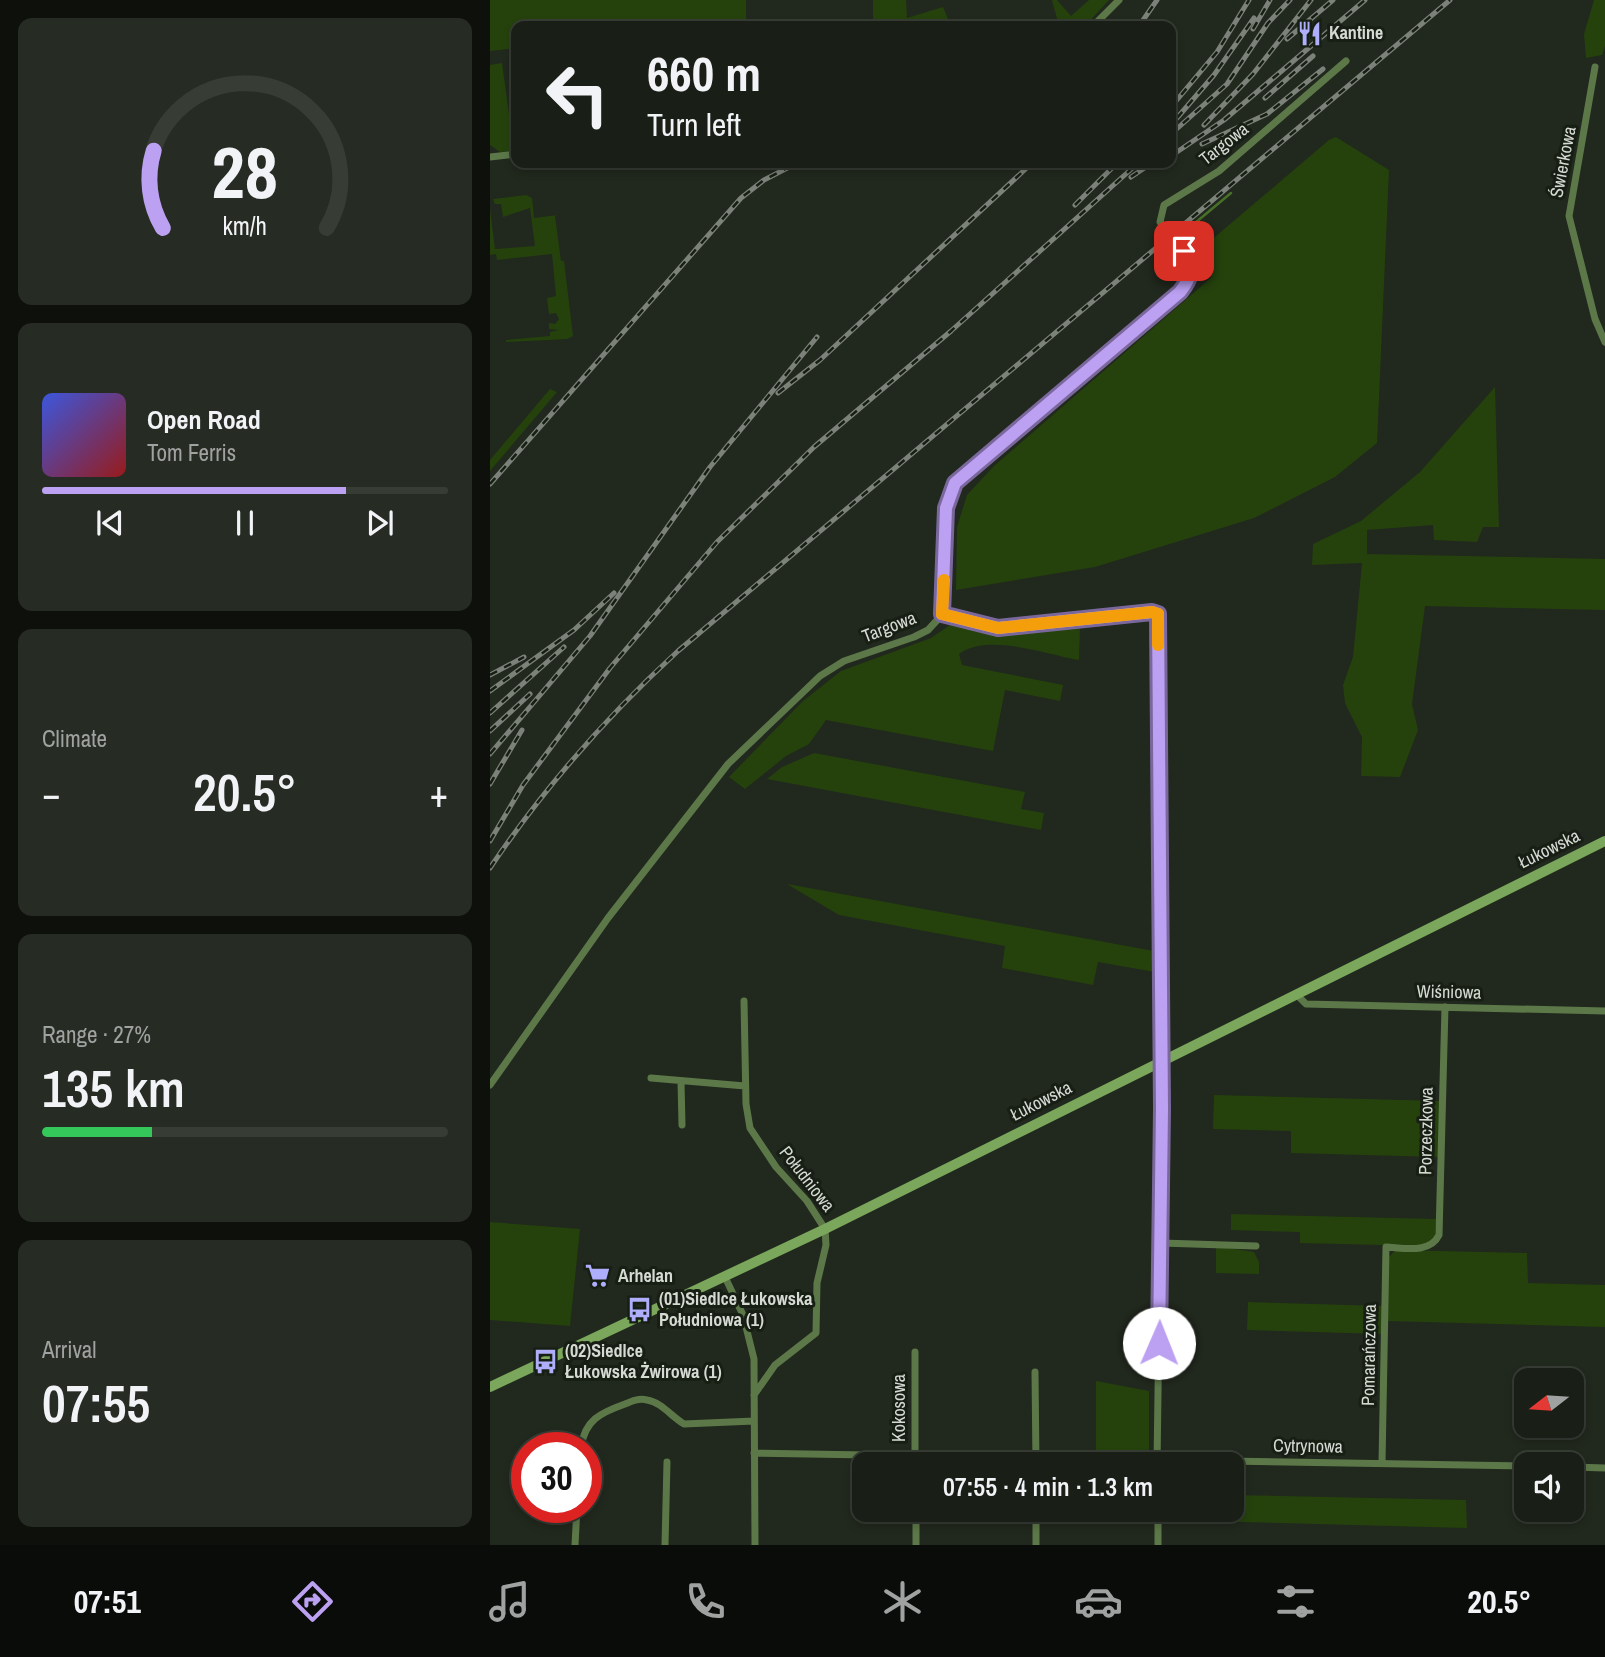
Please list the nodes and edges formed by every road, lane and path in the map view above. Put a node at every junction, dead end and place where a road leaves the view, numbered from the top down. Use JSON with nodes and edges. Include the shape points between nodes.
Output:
{"nodes":[{"id":1,"x":1119,"y":0,"type":"edge"},
{"id":2,"x":1098,"y":21,"type":"edge"},
{"id":3,"x":1346,"y":61,"type":"dead end"},
{"id":4,"x":1595,"y":67,"type":"dead end"},
{"id":5,"x":511,"y":155,"type":"edge"},
{"id":6,"x":490,"y":157,"type":"edge"},
{"id":7,"x":1605,"y":342,"type":"edge"},
{"id":8,"x":942,"y":614,"type":"junction"},
{"id":9,"x":1605,"y":841,"type":"edge"},
{"id":10,"x":1297,"y":995,"type":"junction"},
{"id":11,"x":744,"y":1002,"type":"dead end"},
{"id":12,"x":1445,"y":1007,"type":"junction"},
{"id":13,"x":1605,"y":1011,"type":"edge"},
{"id":14,"x":1160,"y":1062,"type":"junction"},
{"id":15,"x":651,"y":1078,"type":"dead end"},
{"id":16,"x":681,"y":1082,"type":"junction"},
{"id":17,"x":490,"y":1085,"type":"edge"},
{"id":18,"x":745,"y":1086,"type":"junction"},
{"id":19,"x":682,"y":1125,"type":"dead end"},
{"id":20,"x":825,"y":1228,"type":"junction"},
{"id":21,"x":1161,"y":1243,"type":"junction"},
{"id":22,"x":1256,"y":1246,"type":"dead end"},
{"id":23,"x":1387,"y":1247,"type":"joint"},
{"id":24,"x":725,"y":1277,"type":"junction"},
{"id":25,"x":915,"y":1352,"type":"dead end"},
{"id":26,"x":1035,"y":1372,"type":"dead end"},
{"id":27,"x":490,"y":1387,"type":"edge"},
{"id":28,"x":754,"y":1395,"type":"junction"},
{"id":29,"x":754,"y":1421,"type":"junction"},
{"id":30,"x":584,"y":1432,"type":"edge"},
{"id":31,"x":915,"y":1452,"type":"edge"},
{"id":32,"x":1036,"y":1452,"type":"edge"},
{"id":33,"x":1157,"y":1452,"type":"edge"},
{"id":34,"x":754,"y":1453,"type":"junction"},
{"id":35,"x":852,"y":1458,"type":"edge"},
{"id":36,"x":667,"y":1462,"type":"dead end"},
{"id":37,"x":1244,"y":1463,"type":"edge"},
{"id":38,"x":1382,"y":1463,"type":"junction"},
{"id":39,"x":1514,"y":1466,"type":"edge"},
{"id":40,"x":1584,"y":1467,"type":"edge"},
{"id":41,"x":1605,"y":1468,"type":"edge"},
{"id":42,"x":916,"y":1522,"type":"edge"},
{"id":43,"x":1036,"y":1522,"type":"edge"},
{"id":44,"x":1158,"y":1522,"type":"edge"},
{"id":45,"x":576,"y":1523,"type":"edge"},
{"id":46,"x":575,"y":1545,"type":"edge"},
{"id":47,"x":666,"y":1545,"type":"edge"},
{"id":48,"x":755,"y":1545,"type":"edge"},
{"id":49,"x":916,"y":1545,"type":"edge"},
{"id":50,"x":1037,"y":1545,"type":"edge"},
{"id":51,"x":1158,"y":1545,"type":"edge"}],
"edges":[{"from":1,"to":2,"type":"street"},
{"from":3,"to":8,"type":"street","name":"Targowa","via":[[1219,171],[1164,205],[1160,222],[1189,259],[1188,281],[1166,305],[955,483],[946,508]]},
{"from":4,"to":7,"type":"street","name":"Świerkowa","via":[[1569,216]]},
{"from":5,"to":6,"type":"street"},
{"from":8,"to":14,"type":"street","via":[[988,628],[1158,614]]},
{"from":8,"to":17,"type":"street","name":"Targowa","via":[[914,638],[829,670],[728,764],[608,918]]},
{"from":9,"to":10,"type":"main road","name":"Łukowska"},
{"from":10,"to":12,"type":"street","name":"Wiśniowa","via":[[1306,1004]]},
{"from":10,"to":14,"type":"main road","name":"Łukowska"},
{"from":11,"to":18,"type":"street","name":"Południowa"},
{"from":12,"to":13,"type":"street","name":"Wiśniowa"},
{"from":12,"to":23,"type":"street","name":"Porzeczkowa","via":[[1439,1235],[1425,1248]]},
{"from":14,"to":20,"type":"main road","name":"Łukowska"},
{"from":14,"to":21,"type":"street"},
{"from":15,"to":16,"type":"street"},
{"from":16,"to":18,"type":"street"},
{"from":16,"to":19,"type":"street"},
{"from":18,"to":20,"type":"street","name":"Południowa","via":[[754,1134]]},
{"from":20,"to":24,"type":"main road","name":"Łukowska"},
{"from":20,"to":28,"type":"street","name":"Południowa","via":[[816,1333],[775,1365]]},
{"from":21,"to":22,"type":"street"},
{"from":21,"to":33,"type":"street"},
{"from":23,"to":38,"type":"street","name":"Pomarańczowa"},
{"from":24,"to":27,"type":"main road","name":"Łukowska"},
{"from":24,"to":28,"type":"street","via":[[748,1329]]},
{"from":25,"to":31,"type":"street","name":"Kokosowa"},
{"from":26,"to":32,"type":"street"},
{"from":28,"to":29,"type":"street"},
{"from":29,"to":30,"type":"street","via":[[684,1424],[646,1399],[602,1412]]},
{"from":29,"to":34,"type":"street"},
{"from":34,"to":35,"type":"street","name":"Cytrynowa"},
{"from":34,"to":48,"type":"street"},
{"from":36,"to":47,"type":"street"},
{"from":37,"to":38,"type":"street","name":"Cytrynowa"},
{"from":38,"to":39,"type":"street","name":"Cytrynowa"},
{"from":40,"to":41,"type":"street"},
{"from":42,"to":49,"type":"street"},
{"from":43,"to":50,"type":"street"},
{"from":44,"to":51,"type":"street"},
{"from":45,"to":46,"type":"street"}]}
